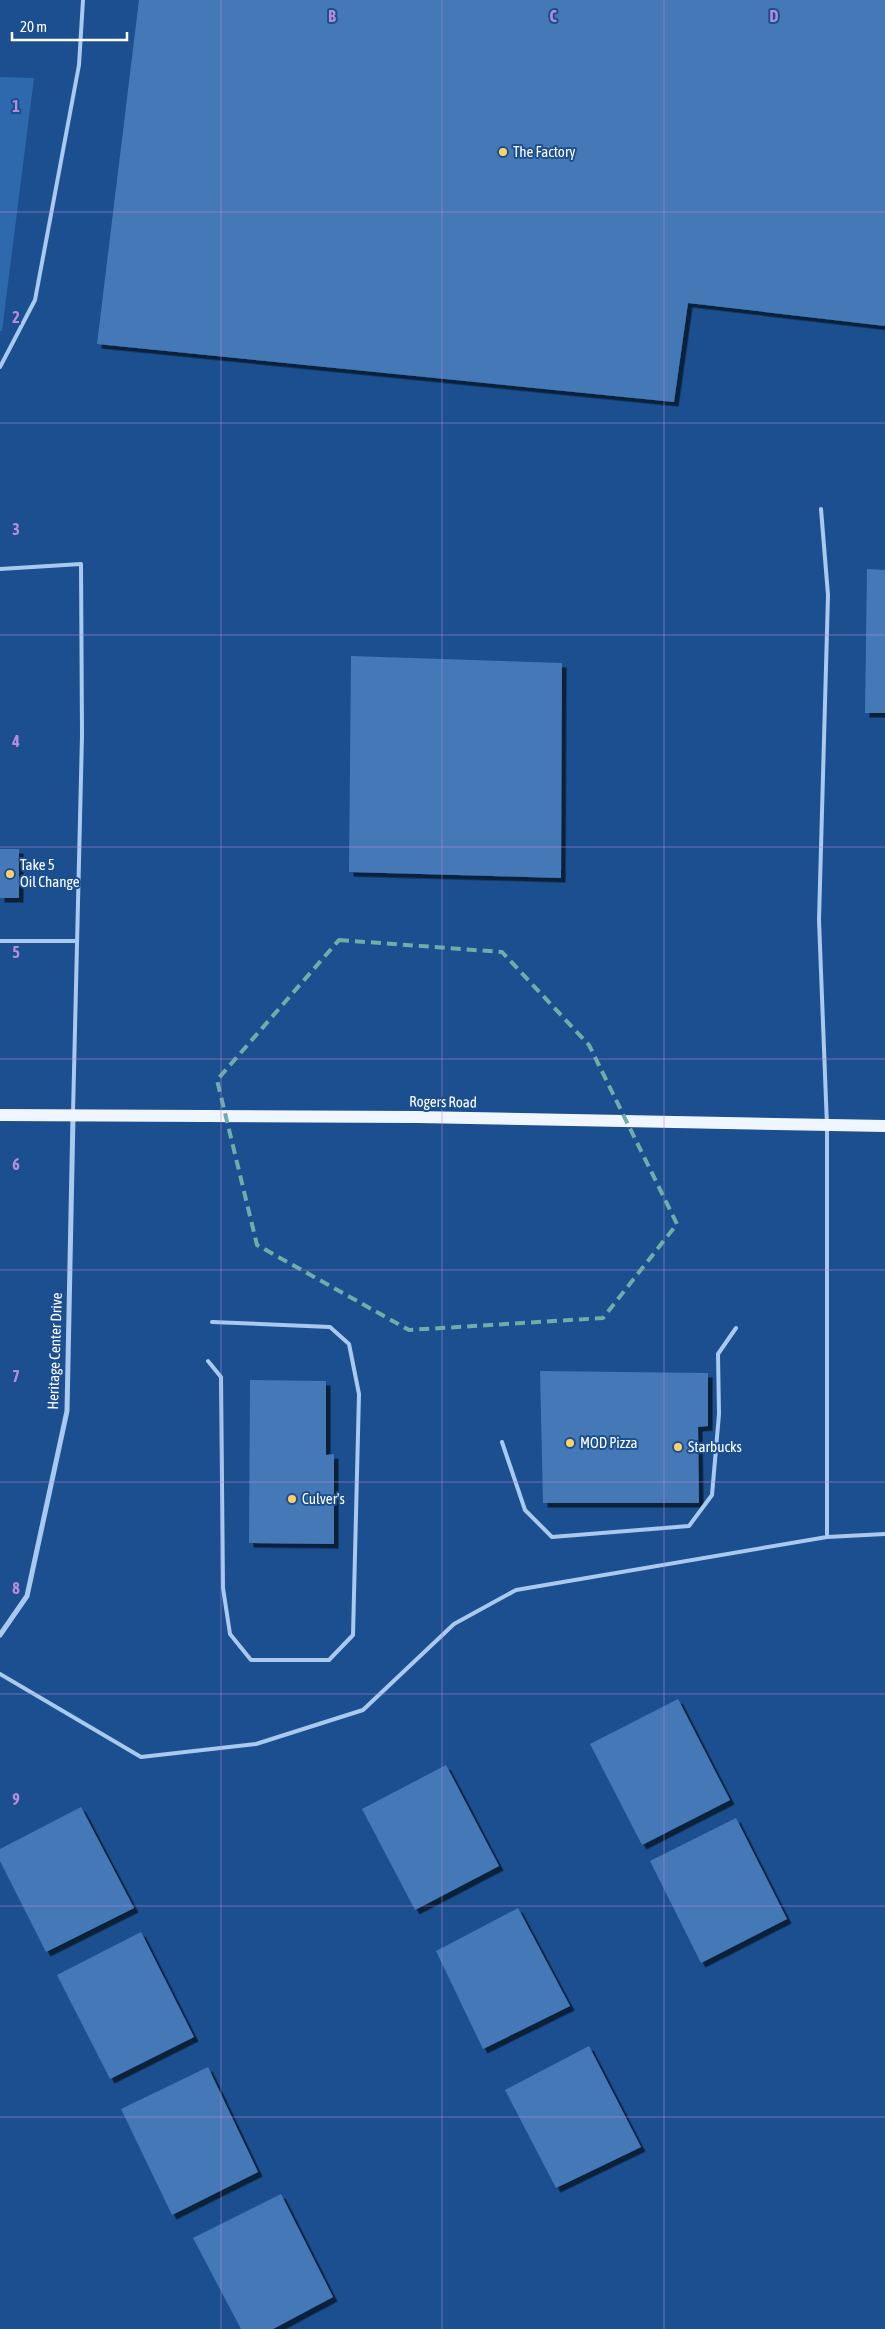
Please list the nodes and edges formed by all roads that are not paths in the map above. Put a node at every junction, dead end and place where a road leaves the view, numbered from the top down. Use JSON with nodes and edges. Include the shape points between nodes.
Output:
{"nodes":[{"id":1,"x":83,"y":0,"type":"edge"},
{"id":2,"x":0,"y":367,"type":"edge"},
{"id":3,"x":821,"y":509,"type":"dead end"},
{"id":4,"x":0,"y":569,"type":"edge"},
{"id":5,"x":0,"y":941,"type":"edge"},
{"id":6,"x":76,"y":941,"type":"junction"},
{"id":7,"x":0,"y":1115,"type":"edge"},
{"id":8,"x":73,"y":1115,"type":"junction"},
{"id":9,"x":827,"y":1126,"type":"junction"},
{"id":10,"x":885,"y":1126,"type":"edge"},
{"id":11,"x":212,"y":1322,"type":"dead end"},
{"id":12,"x":736,"y":1328,"type":"dead end"},
{"id":13,"x":208,"y":1361,"type":"dead end"},
{"id":14,"x":502,"y":1442,"type":"dead end"},
{"id":15,"x":885,"y":1534,"type":"edge"},
{"id":16,"x":827,"y":1537,"type":"junction"},
{"id":17,"x":0,"y":1635,"type":"edge"},
{"id":18,"x":0,"y":1674,"type":"edge"}],
"edges":[{"from":1,"to":2,"type":"lane","via":[[79,65],[35,300]]},
{"from":3,"to":9,"type":"lane","via":[[828,595],[819,920]]},
{"from":4,"to":6,"type":"lane","via":[[81,564],[82,735]]},
{"from":5,"to":6,"type":"lane"},
{"from":6,"to":8,"type":"lane"},
{"from":7,"to":8,"type":"main road","name":"Rogers Road"},
{"from":8,"to":9,"type":"main road","name":"Rogers Road"},
{"from":8,"to":17,"type":"street","name":"Heritage Center Drive","via":[[67,1411],[27,1596]]},
{"from":9,"to":10,"type":"main road","name":"Rogers Road"},
{"from":9,"to":16,"type":"lane"},
{"from":11,"to":13,"type":"lane","via":[[330,1327],[348,1344],[359,1394],[353,1635],[329,1660],[251,1660],[230,1634],[223,1588],[221,1377]]},
{"from":12,"to":14,"type":"lane","via":[[718,1354],[719,1414],[712,1495],[689,1526],[552,1537],[525,1510]]},
{"from":15,"to":16,"type":"lane"},
{"from":16,"to":18,"type":"lane","via":[[516,1590],[454,1624],[363,1710],[256,1744],[141,1756]]}]}
